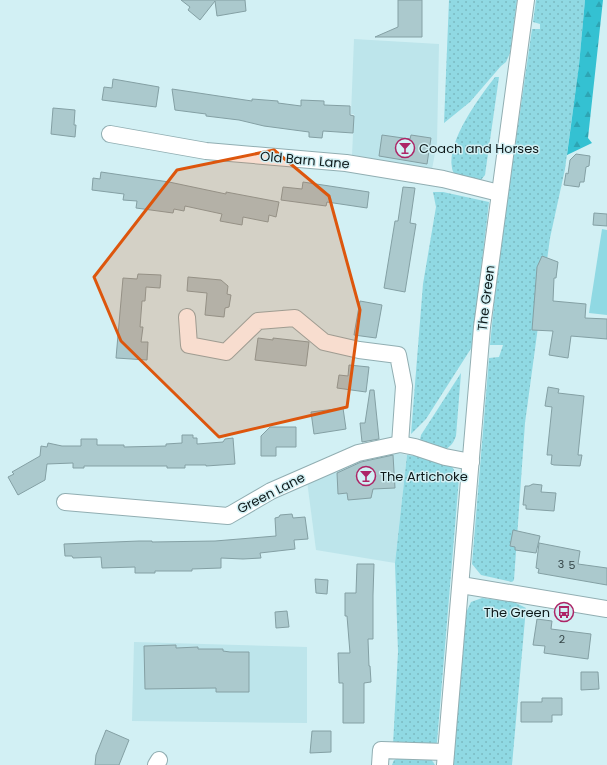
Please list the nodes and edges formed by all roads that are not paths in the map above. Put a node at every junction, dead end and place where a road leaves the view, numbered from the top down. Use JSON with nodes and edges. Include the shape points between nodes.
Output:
{"nodes":[{"id":1,"x":526,"y":0,"type":"edge"},
{"id":2,"x":110,"y":134,"type":"dead end"},
{"id":3,"x":499,"y":193,"type":"junction"},
{"id":4,"x":187,"y":317,"type":"dead end"},
{"id":5,"x":400,"y":444,"type":"junction"},
{"id":6,"x":471,"y":462,"type":"junction"},
{"id":7,"x":65,"y":502,"type":"dead end"},
{"id":8,"x":461,"y":585,"type":"junction"},
{"id":9,"x":607,"y":609,"type":"edge"},
{"id":10,"x":446,"y":759,"type":"edge"},
{"id":11,"x":380,"y":765,"type":"edge"}],
"edges":[{"from":1,"to":3,"type":"street","name":"The Green"},
{"from":2,"to":3,"type":"street","name":"Old Barn Lane","via":[[206,151],[346,163],[443,179]]},
{"from":3,"to":6,"type":"street","name":"The Green","via":[[481,340]]},
{"from":4,"to":5,"type":"street","via":[[189,345],[226,352],[258,321],[295,318],[324,342],[398,355],[404,386]]},
{"from":5,"to":6,"type":"street","name":"Green Lane"},
{"from":5,"to":7,"type":"street","name":"Green Lane","via":[[358,453],[271,491],[228,516]]},
{"from":6,"to":8,"type":"street","name":"The Green"},
{"from":8,"to":9,"type":"street"},
{"from":8,"to":10,"type":"street","name":"The Green"},
{"from":10,"to":11,"type":"street","via":[[381,750]]}]}
